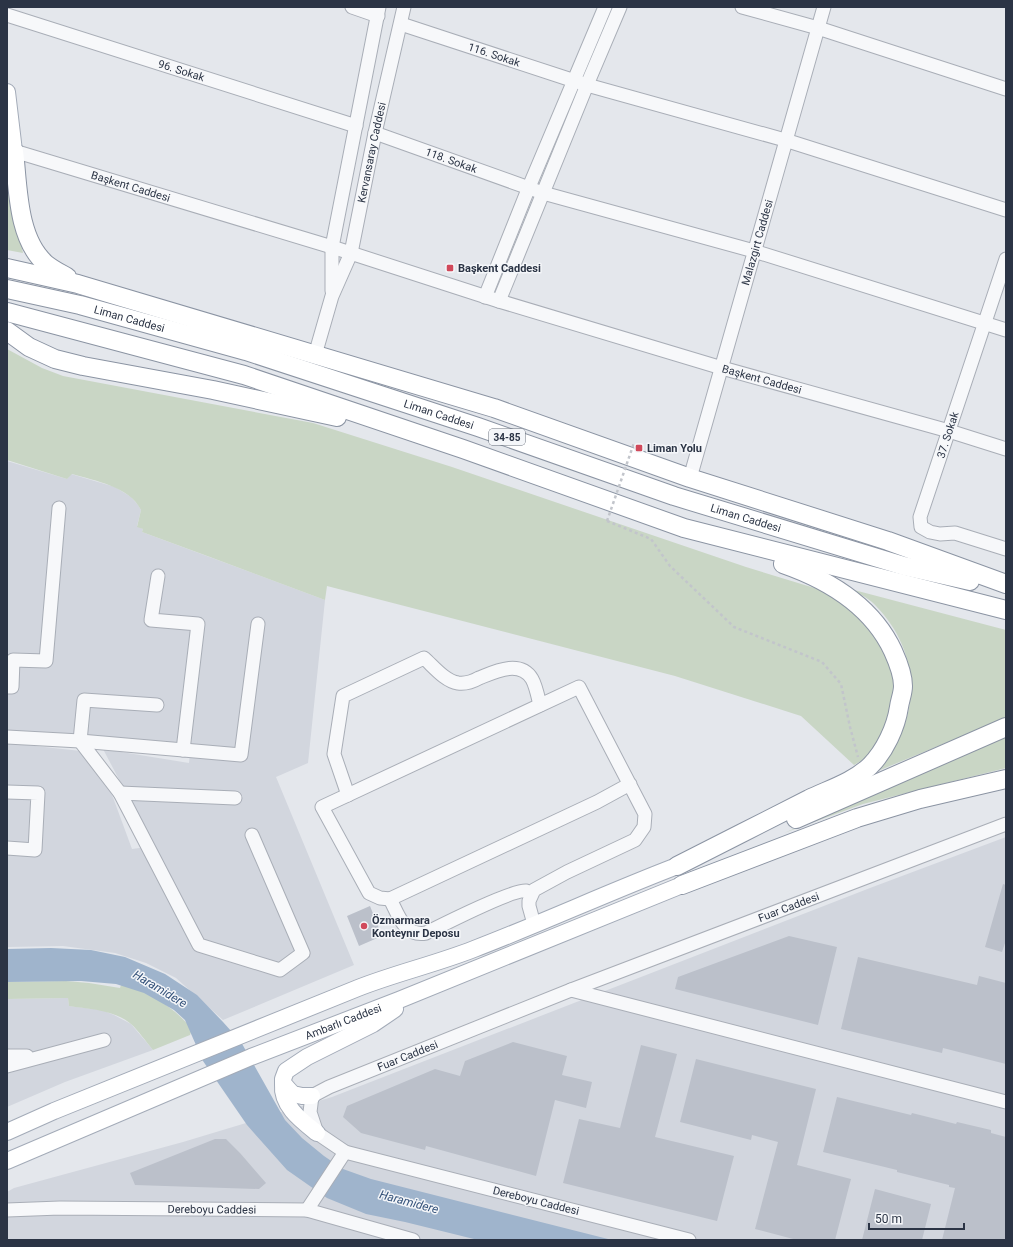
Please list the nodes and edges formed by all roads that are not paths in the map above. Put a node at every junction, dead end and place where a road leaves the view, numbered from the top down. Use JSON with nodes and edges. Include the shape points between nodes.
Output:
{"nodes":[{"id":1,"x":352,"y":7,"type":"edge"},
{"id":2,"x":404,"y":7,"type":"edge"},
{"id":3,"x":605,"y":7,"type":"edge"},
{"id":4,"x":620,"y":7,"type":"edge"},
{"id":5,"x":742,"y":7,"type":"edge"},
{"id":6,"x":824,"y":7,"type":"edge"},
{"id":7,"x":378,"y":11,"type":"edge"},
{"id":8,"x":7,"y":15,"type":"edge"},
{"id":9,"x":401,"y":24,"type":"junction"},
{"id":10,"x":818,"y":28,"type":"junction"},
{"id":11,"x":573,"y":80,"type":"junction"},
{"id":12,"x":587,"y":85,"type":"junction"},
{"id":13,"x":1006,"y":89,"type":"edge"},
{"id":14,"x":7,"y":92,"type":"edge"},
{"id":15,"x":356,"y":126,"type":"junction"},
{"id":16,"x":375,"y":132,"type":"junction"},
{"id":17,"x":785,"y":140,"type":"junction"},
{"id":18,"x":14,"y":151,"type":"junction"},
{"id":19,"x":529,"y":187,"type":"junction"},
{"id":20,"x":542,"y":192,"type":"junction"},
{"id":21,"x":1006,"y":210,"type":"edge"},
{"id":22,"x":332,"y":247,"type":"junction"},
{"id":23,"x":754,"y":251,"type":"junction"},
{"id":24,"x":351,"y":253,"type":"junction"},
{"id":25,"x":1006,"y":259,"type":"edge"},
{"id":26,"x":7,"y":268,"type":"edge"},
{"id":27,"x":78,"y":284,"type":"junction"},
{"id":28,"x":7,"y":289,"type":"edge"},
{"id":29,"x":332,"y":296,"type":"junction"},
{"id":30,"x":486,"y":297,"type":"junction"},
{"id":31,"x":499,"y":301,"type":"junction"},
{"id":32,"x":7,"y":312,"type":"edge"},
{"id":33,"x":984,"y":324,"type":"junction"},
{"id":34,"x":1006,"y":330,"type":"edge"},
{"id":35,"x":7,"y":331,"type":"edge"},
{"id":36,"x":315,"y":355,"type":"junction"},
{"id":37,"x":722,"y":368,"type":"junction"},
{"id":38,"x":949,"y":431,"type":"junction"},
{"id":39,"x":463,"y":449,"type":"junction"},
{"id":40,"x":1006,"y":449,"type":"edge"},
{"id":41,"x":690,"y":478,"type":"junction"},
{"id":42,"x":59,"y":508,"type":"dead end"},
{"id":43,"x":684,"y":528,"type":"junction"},
{"id":44,"x":1006,"y":548,"type":"edge"},
{"id":45,"x":158,"y":576,"type":"dead end"},
{"id":46,"x":1006,"y":584,"type":"edge"},
{"id":47,"x":1006,"y":590,"type":"edge"},
{"id":48,"x":1006,"y":610,"type":"edge"},
{"id":49,"x":258,"y":624,"type":"dead end"},
{"id":50,"x":7,"y":687,"type":"edge"},
{"id":51,"x":157,"y":705,"type":"dead end"},
{"id":52,"x":540,"y":705,"type":"junction"},
{"id":53,"x":1006,"y":727,"type":"edge"},
{"id":54,"x":7,"y":737,"type":"edge"},
{"id":55,"x":80,"y":741,"type":"junction"},
{"id":56,"x":183,"y":750,"type":"junction"},
{"id":57,"x":1006,"y":779,"type":"edge"},
{"id":58,"x":630,"y":784,"type":"junction"},
{"id":59,"x":7,"y":792,"type":"edge"},
{"id":60,"x":120,"y":793,"type":"junction"},
{"id":61,"x":348,"y":795,"type":"junction"},
{"id":62,"x":235,"y":798,"type":"dead end"},
{"id":63,"x":1006,"y":824,"type":"edge"},
{"id":64,"x":252,"y":835,"type":"dead end"},
{"id":65,"x":7,"y":848,"type":"edge"},
{"id":66,"x":677,"y":866,"type":"junction"},
{"id":67,"x":682,"y":885,"type":"joint"},
{"id":68,"x":531,"y":895,"type":"junction"},
{"id":69,"x":390,"y":899,"type":"junction"},
{"id":70,"x":534,"y":924,"type":"junction"},
{"id":71,"x":571,"y":990,"type":"junction"},
{"id":72,"x":420,"y":992,"type":"junction"},
{"id":73,"x":104,"y":1040,"type":"dead end"},
{"id":74,"x":47,"y":1055,"type":"junction"},
{"id":75,"x":7,"y":1056,"type":"edge"},
{"id":76,"x":7,"y":1066,"type":"edge"},
{"id":77,"x":283,"y":1084,"type":"junction"},
{"id":78,"x":312,"y":1096,"type":"junction"},
{"id":79,"x":1006,"y":1102,"type":"edge"},
{"id":80,"x":54,"y":1110,"type":"junction"},
{"id":81,"x":7,"y":1124,"type":"edge"},
{"id":82,"x":7,"y":1132,"type":"edge"},
{"id":83,"x":317,"y":1132,"type":"junction"},
{"id":84,"x":30,"y":1152,"type":"junction"},
{"id":85,"x":342,"y":1155,"type":"junction"},
{"id":86,"x":7,"y":1161,"type":"edge"},
{"id":87,"x":7,"y":1168,"type":"edge"},
{"id":88,"x":7,"y":1210,"type":"edge"},
{"id":89,"x":307,"y":1210,"type":"junction"},
{"id":90,"x":413,"y":1240,"type":"edge"},
{"id":91,"x":689,"y":1240,"type":"edge"}],
"edges":[{"from":1,"to":7,"type":"street"},
{"from":2,"to":9,"type":"street","name":"Kervansaray Caddesi"},
{"from":3,"to":11,"type":"street"},
{"from":4,"to":12,"type":"street"},
{"from":5,"to":10,"type":"street"},
{"from":6,"to":10,"type":"street","name":"Malazgirt Caddesi"},
{"from":7,"to":15,"type":"street","name":"Kervansaray Caddesi"},
{"from":8,"to":15,"type":"street","name":"96. Sokak"},
{"from":9,"to":11,"type":"street","name":"116. Sokak"},
{"from":9,"to":16,"type":"street","name":"Kervansaray Caddesi"},
{"from":10,"to":13,"type":"street"},
{"from":10,"to":17,"type":"street","name":"Malazgirt Caddesi"},
{"from":11,"to":12,"type":"street","name":"116. Sokak"},
{"from":11,"to":19,"type":"street"},
{"from":12,"to":17,"type":"street","name":"116. Sokak"},
{"from":12,"to":20,"type":"street"},
{"from":14,"to":18,"type":"main road"},
{"from":15,"to":22,"type":"street","name":"Kervansaray Caddesi"},
{"from":16,"to":19,"type":"street","name":"118. Sokak"},
{"from":16,"to":24,"type":"street","name":"Kervansaray Caddesi"},
{"from":17,"to":21,"type":"street","name":"116. Sokak"},
{"from":17,"to":23,"type":"street","name":"Malazgirt Caddesi"},
{"from":18,"to":22,"type":"street","name":"Başkent Caddesi"},
{"from":18,"to":27,"type":"highway","via":[[21,219],[32,248],[46,263]]},
{"from":19,"to":20,"type":"street","name":"118. Sokak"},
{"from":19,"to":30,"type":"street"},
{"from":20,"to":23,"type":"street","name":"118. Sokak"},
{"from":20,"to":31,"type":"street"},
{"from":22,"to":24,"type":"street","name":"Başkent Caddesi"},
{"from":22,"to":29,"type":"street","name":"Kervansaray Caddesi"},
{"from":23,"to":33,"type":"street","name":"118. Sokak"},
{"from":23,"to":37,"type":"street","name":"Malazgirt Caddesi"},
{"from":24,"to":29,"type":"street","name":"Kervansaray Caddesi"},
{"from":24,"to":30,"type":"street","name":"Başkent Caddesi"},
{"from":25,"to":33,"type":"street","name":"37. Sokak"},
{"from":26,"to":27,"type":"highway"},
{"from":27,"to":36,"type":"highway"},
{"from":28,"to":47,"type":"highway","name":"Liman Caddesi","number":"34-85","via":[[80,305],[246,351],[478,427],[674,496],[904,566]]},
{"from":29,"to":36,"type":"street","name":"Kervansaray Caddesi"},
{"from":30,"to":31,"type":"street","name":"Başkent Caddesi"},
{"from":31,"to":37,"type":"street","name":"Başkent Caddesi"},
{"from":32,"to":39,"type":"highway","via":[[244,375]]},
{"from":33,"to":34,"type":"street","name":"118. Sokak"},
{"from":33,"to":38,"type":"street","name":"37. Sokak"},
{"from":35,"to":39,"type":"highway","via":[[30,347],[55,359],[341,418]]},
{"from":36,"to":41,"type":"highway","via":[[494,408]]},
{"from":37,"to":38,"type":"street","name":"Başkent Caddesi"},
{"from":37,"to":41,"type":"street","name":"Malazgirt Caddesi"},
{"from":38,"to":40,"type":"street","name":"Başkent Caddesi"},
{"from":38,"to":44,"type":"street","name":"37. Sokak","via":[[920,517],[921,527],[930,532],[955,533]]},
{"from":39,"to":43,"type":"highway"},
{"from":41,"to":46,"type":"highway","via":[[888,541]]},
{"from":42,"to":50,"type":"street","via":[[46,662],[13,660],[12,687]]},
{"from":43,"to":48,"type":"highway"},
{"from":43,"to":66,"type":"highway","via":[[811,575],[842,592],[869,614],[887,637],[899,664],[903,686],[898,717],[885,746],[862,772]]},
{"from":45,"to":56,"type":"street","via":[[151,620],[198,624]]},
{"from":49,"to":56,"type":"street","via":[[241,755]]},
{"from":51,"to":55,"type":"street","via":[[84,700]]},
{"from":52,"to":58,"type":"street","via":[[579,687]]},
{"from":52,"to":61,"type":"street"},
{"from":52,"to":61,"type":"street","via":[[532,679],[518,669],[508,668],[464,684],[448,679],[424,658],[342,696],[334,754]]},
{"from":53,"to":66,"type":"highway","via":[[788,822]]},
{"from":54,"to":55,"type":"street"},
{"from":55,"to":56,"type":"street"},
{"from":55,"to":60,"type":"street"},
{"from":57,"to":67,"type":"highway","via":[[920,799],[857,818]]},
{"from":58,"to":68,"type":"street","via":[[645,814],[644,826],[639,836],[534,890]]},
{"from":58,"to":69,"type":"street","via":[[590,806]]},
{"from":59,"to":65,"type":"street","via":[[38,793],[35,850]]},
{"from":60,"to":62,"type":"street"},
{"from":60,"to":64,"type":"street","via":[[199,945],[280,970],[303,953]]},
{"from":61,"to":69,"type":"street","via":[[322,807],[369,893]]},
{"from":63,"to":71,"type":"street","name":"Fuar Caddesi"},
{"from":66,"to":70,"type":"main road"},
{"from":67,"to":72,"type":"main road","name":"Ambarlı Caddesi"},
{"from":68,"to":69,"type":"street","via":[[526,891],[519,891],[422,934],[414,933],[405,927]]},
{"from":68,"to":70,"type":"street","via":[[529,906]]},
{"from":70,"to":80,"type":"main road","via":[[473,950],[377,980]]},
{"from":71,"to":78,"type":"street","name":"Fuar Caddesi"},
{"from":71,"to":79,"type":"street"},
{"from":72,"to":77,"type":"main road","via":[[373,1024],[307,1057],[286,1071]]},
{"from":72,"to":84,"type":"main road","name":"Ambarlı Caddesi","via":[[251,1057]]},
{"from":73,"to":74,"type":"street"},
{"from":74,"to":75,"type":"street"},
{"from":74,"to":76,"type":"street"},
{"from":77,"to":78,"type":"main road","via":[[293,1094]]},
{"from":77,"to":83,"type":"main road","via":[[282,1090],[286,1101],[296,1116]]},
{"from":78,"to":83,"type":"street","via":[[310,1112]]},
{"from":80,"to":81,"type":"main road"},
{"from":80,"to":82,"type":"main road"},
{"from":83,"to":85,"type":"street"},
{"from":84,"to":86,"type":"main road","name":"Ambarlı Caddesi"},
{"from":84,"to":87,"type":"main road"},
{"from":85,"to":89,"type":"street"},
{"from":85,"to":91,"type":"street","name":"Dereboyu Caddesi"},
{"from":88,"to":89,"type":"street","name":"Dereboyu Caddesi"},
{"from":89,"to":90,"type":"street","name":"Dereboyu Caddesi"}]}
